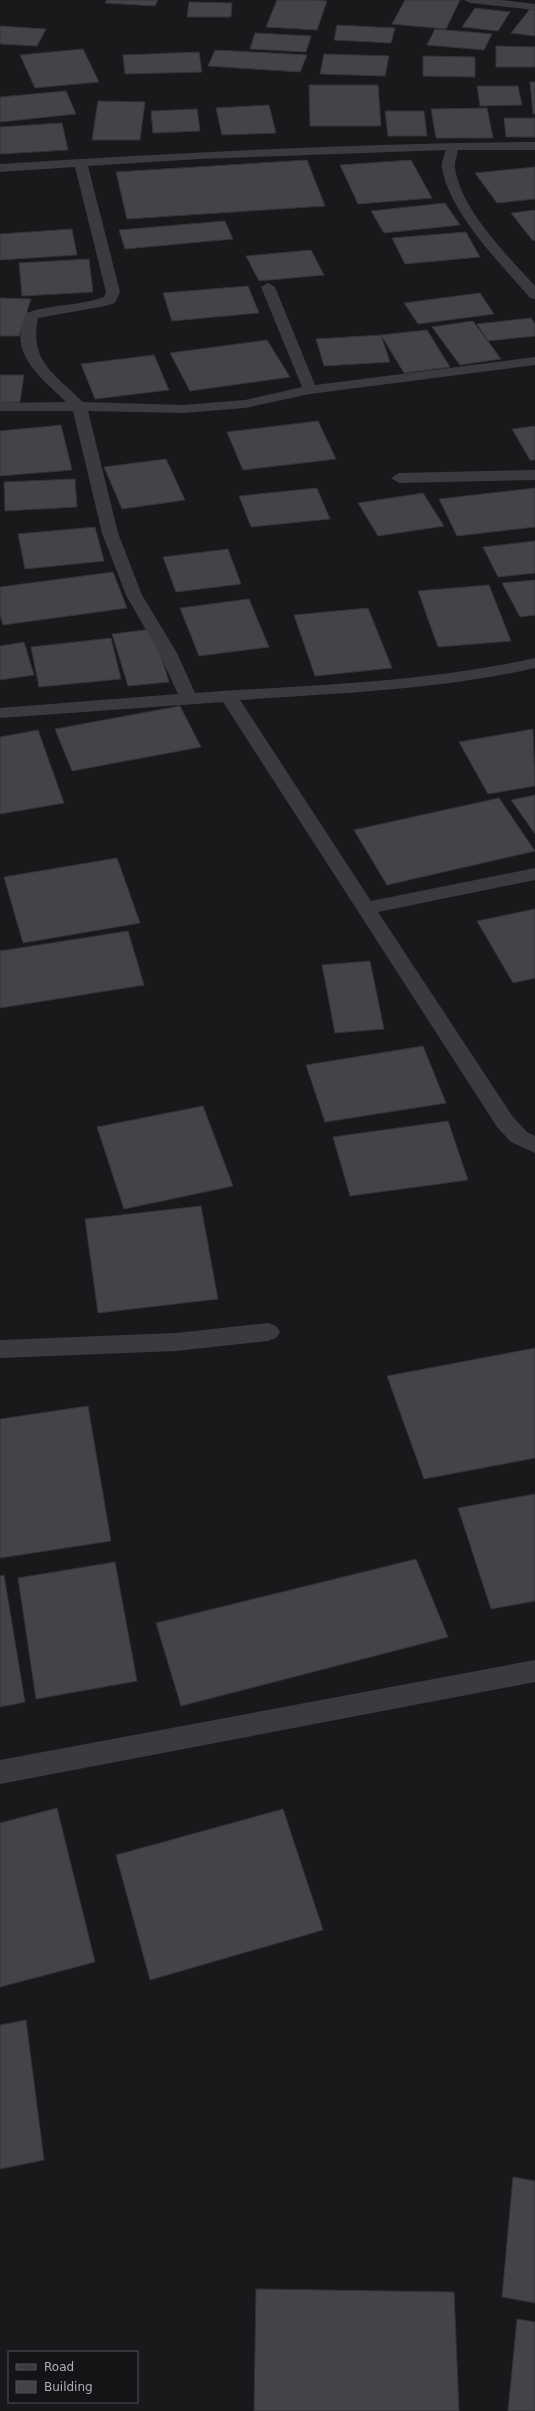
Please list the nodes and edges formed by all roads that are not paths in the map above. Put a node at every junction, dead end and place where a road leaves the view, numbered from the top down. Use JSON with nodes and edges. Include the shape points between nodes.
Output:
{"nodes":[{"id":1,"x":470,"y":0,"type":"edge"},
{"id":2,"x":535,"y":8,"type":"edge"},
{"id":3,"x":453,"y":146,"type":"junction"},
{"id":4,"x":535,"y":146,"type":"edge"},
{"id":5,"x":81,"y":164,"type":"junction"},
{"id":6,"x":0,"y":168,"type":"edge"},
{"id":7,"x":268,"y":287,"type":"dead end"},
{"id":8,"x":532,"y":289,"type":"edge"},
{"id":9,"x":535,"y":361,"type":"edge"},
{"id":10,"x":310,"y":390,"type":"junction"},
{"id":11,"x":79,"y":406,"type":"junction"},
{"id":12,"x":0,"y":407,"type":"edge"},
{"id":13,"x":535,"y":475,"type":"edge"},
{"id":14,"x":399,"y":478,"type":"dead end"},
{"id":15,"x":535,"y":663,"type":"edge"},
{"id":16,"x":228,"y":696,"type":"junction"},
{"id":17,"x":188,"y":698,"type":"junction"},
{"id":18,"x":0,"y":713,"type":"edge"},
{"id":19,"x":535,"y":874,"type":"edge"},
{"id":20,"x":367,"y":908,"type":"junction"},
{"id":21,"x":535,"y":1145,"type":"edge"},
{"id":22,"x":268,"y":1332,"type":"dead end"},
{"id":23,"x":0,"y":1349,"type":"edge"},
{"id":24,"x":535,"y":1671,"type":"edge"},
{"id":25,"x":0,"y":1772,"type":"edge"}],
"edges":[{"from":1,"to":2,"type":"street"},
{"from":3,"to":4,"type":"street"},
{"from":3,"to":5,"type":"street","via":[[200,155]]},
{"from":3,"to":8,"type":"street","via":[[448,167],[456,192],[482,234]]},
{"from":5,"to":6,"type":"street"},
{"from":5,"to":11,"type":"street","via":[[113,292],[110,300],[100,304],[54,308],[31,316],[27,335],[32,356],[47,376]]},
{"from":7,"to":10,"type":"street"},
{"from":9,"to":10,"type":"street"},
{"from":10,"to":11,"type":"street","via":[[245,404],[183,410]]},
{"from":11,"to":12,"type":"street"},
{"from":11,"to":17,"type":"street","via":[[115,547],[134,595],[168,653]]},
{"from":13,"to":14,"type":"street"},
{"from":15,"to":16,"type":"street","via":[[495,672],[402,683]]},
{"from":16,"to":17,"type":"street"},
{"from":16,"to":20,"type":"street"},
{"from":17,"to":18,"type":"street"},
{"from":19,"to":20,"type":"street"},
{"from":20,"to":21,"type":"street","via":[[505,1122],[519,1137]]},
{"from":22,"to":23,"type":"street","via":[[176,1342]]},
{"from":24,"to":25,"type":"street"}]}
